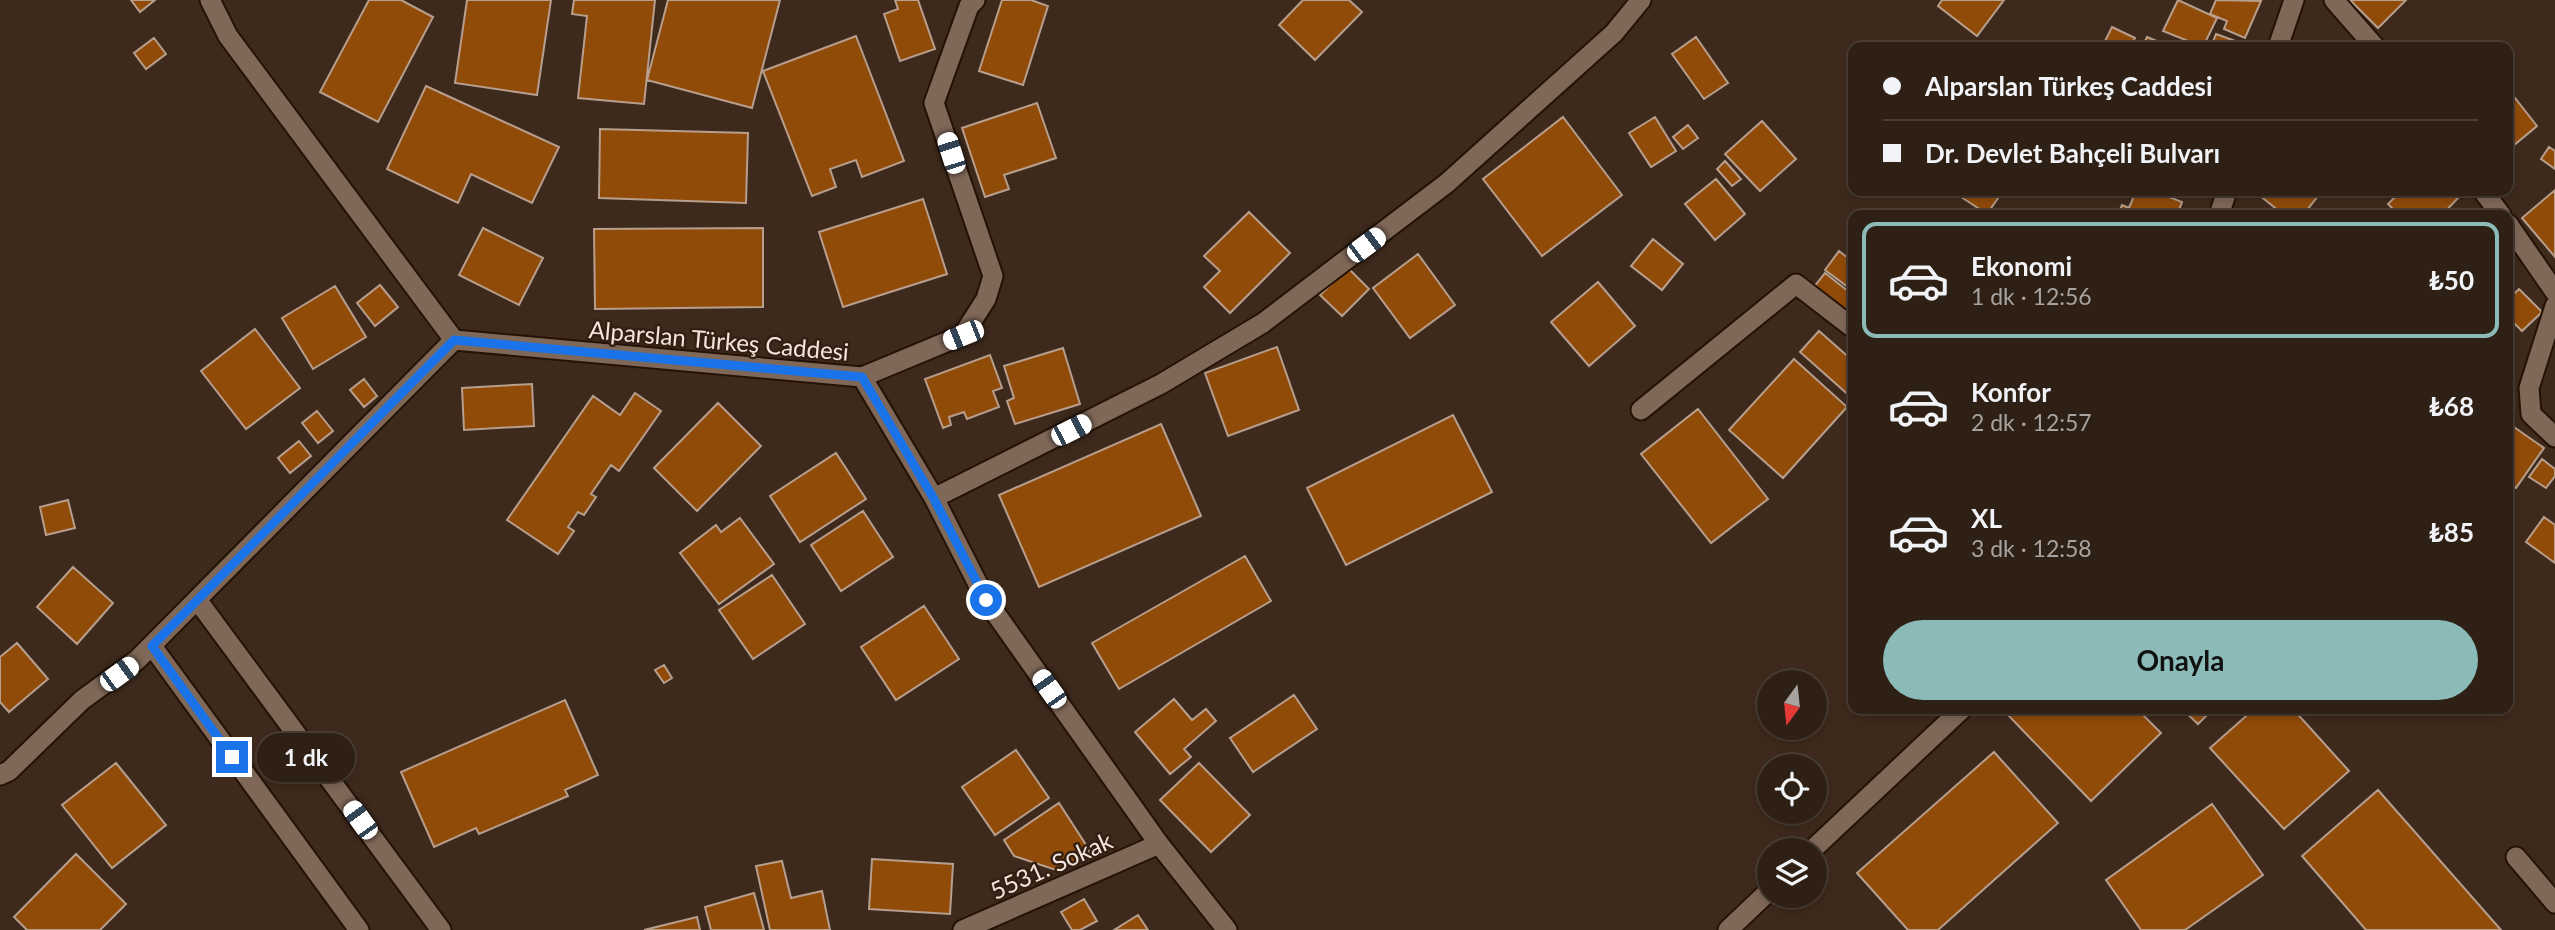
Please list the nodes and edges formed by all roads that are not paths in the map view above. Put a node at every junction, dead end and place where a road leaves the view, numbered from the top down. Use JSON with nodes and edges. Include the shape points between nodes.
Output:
{"nodes":[{"id":1,"x":210,"y":0,"type":"edge"},
{"id":2,"x":975,"y":0,"type":"edge"},
{"id":3,"x":1641,"y":0,"type":"edge"},
{"id":4,"x":2294,"y":0,"type":"edge"},
{"id":5,"x":2334,"y":0,"type":"edge"},
{"id":6,"x":2280,"y":42,"type":"edge"},
{"id":7,"x":2371,"y":42,"type":"edge"},
{"id":8,"x":2513,"y":231,"type":"edge"},
{"id":9,"x":2555,"y":292,"type":"edge"},
{"id":10,"x":2555,"y":306,"type":"edge"},
{"id":11,"x":1848,"y":324,"type":"edge"},
{"id":12,"x":454,"y":340,"type":"junction"},
{"id":13,"x":862,"y":377,"type":"junction"},
{"id":14,"x":1641,"y":410,"type":"dead end"},
{"id":15,"x":2555,"y":438,"type":"edge"},
{"id":16,"x":934,"y":499,"type":"junction"},
{"id":17,"x":198,"y":601,"type":"junction"},
{"id":18,"x":152,"y":646,"type":"junction"},
{"id":19,"x":1957,"y":714,"type":"edge"},
{"id":20,"x":0,"y":775,"type":"edge"},
{"id":21,"x":1825,"y":838,"type":"edge"},
{"id":22,"x":1159,"y":844,"type":"junction"},
{"id":23,"x":2516,"y":857,"type":"dead end"},
{"id":24,"x":1757,"y":902,"type":"edge"},
{"id":25,"x":2555,"y":902,"type":"edge"},
{"id":26,"x":359,"y":930,"type":"edge"},
{"id":27,"x":441,"y":930,"type":"edge"},
{"id":28,"x":963,"y":930,"type":"edge"},
{"id":29,"x":1227,"y":930,"type":"edge"},
{"id":30,"x":1728,"y":930,"type":"edge"}],
"edges":[{"from":1,"to":12,"type":"street","via":[[228,36]]},
{"from":2,"to":13,"type":"street","via":[[934,103],[992,276],[986,299],[963,335]]},
{"from":3,"to":16,"type":"street","via":[[1614,33],[1447,183],[1264,323],[1161,384]]},
{"from":4,"to":6,"type":"street"},
{"from":5,"to":7,"type":"street"},
{"from":8,"to":9,"type":"street"},
{"from":10,"to":15,"type":"street","via":[[2529,388],[2531,414]]},
{"from":11,"to":14,"type":"street","via":[[1796,284]]},
{"from":12,"to":13,"type":"street","name":"Alparslan Türkeş Caddesi"},
{"from":12,"to":17,"type":"street"},
{"from":13,"to":16,"type":"street","name":"Alparslan Türkeş Caddesi"},
{"from":16,"to":22,"type":"street","name":"Alparslan Türkeş Caddesi","via":[[986,600]]},
{"from":17,"to":18,"type":"street"},
{"from":17,"to":27,"type":"street"},
{"from":18,"to":20,"type":"street"},
{"from":18,"to":26,"type":"street"},
{"from":19,"to":21,"type":"street"},
{"from":22,"to":28,"type":"street","name":"5531. Sokak"},
{"from":22,"to":29,"type":"street","name":"Alparslan Türkeş Caddesi"},
{"from":23,"to":25,"type":"street"},
{"from":24,"to":30,"type":"street"}]}
